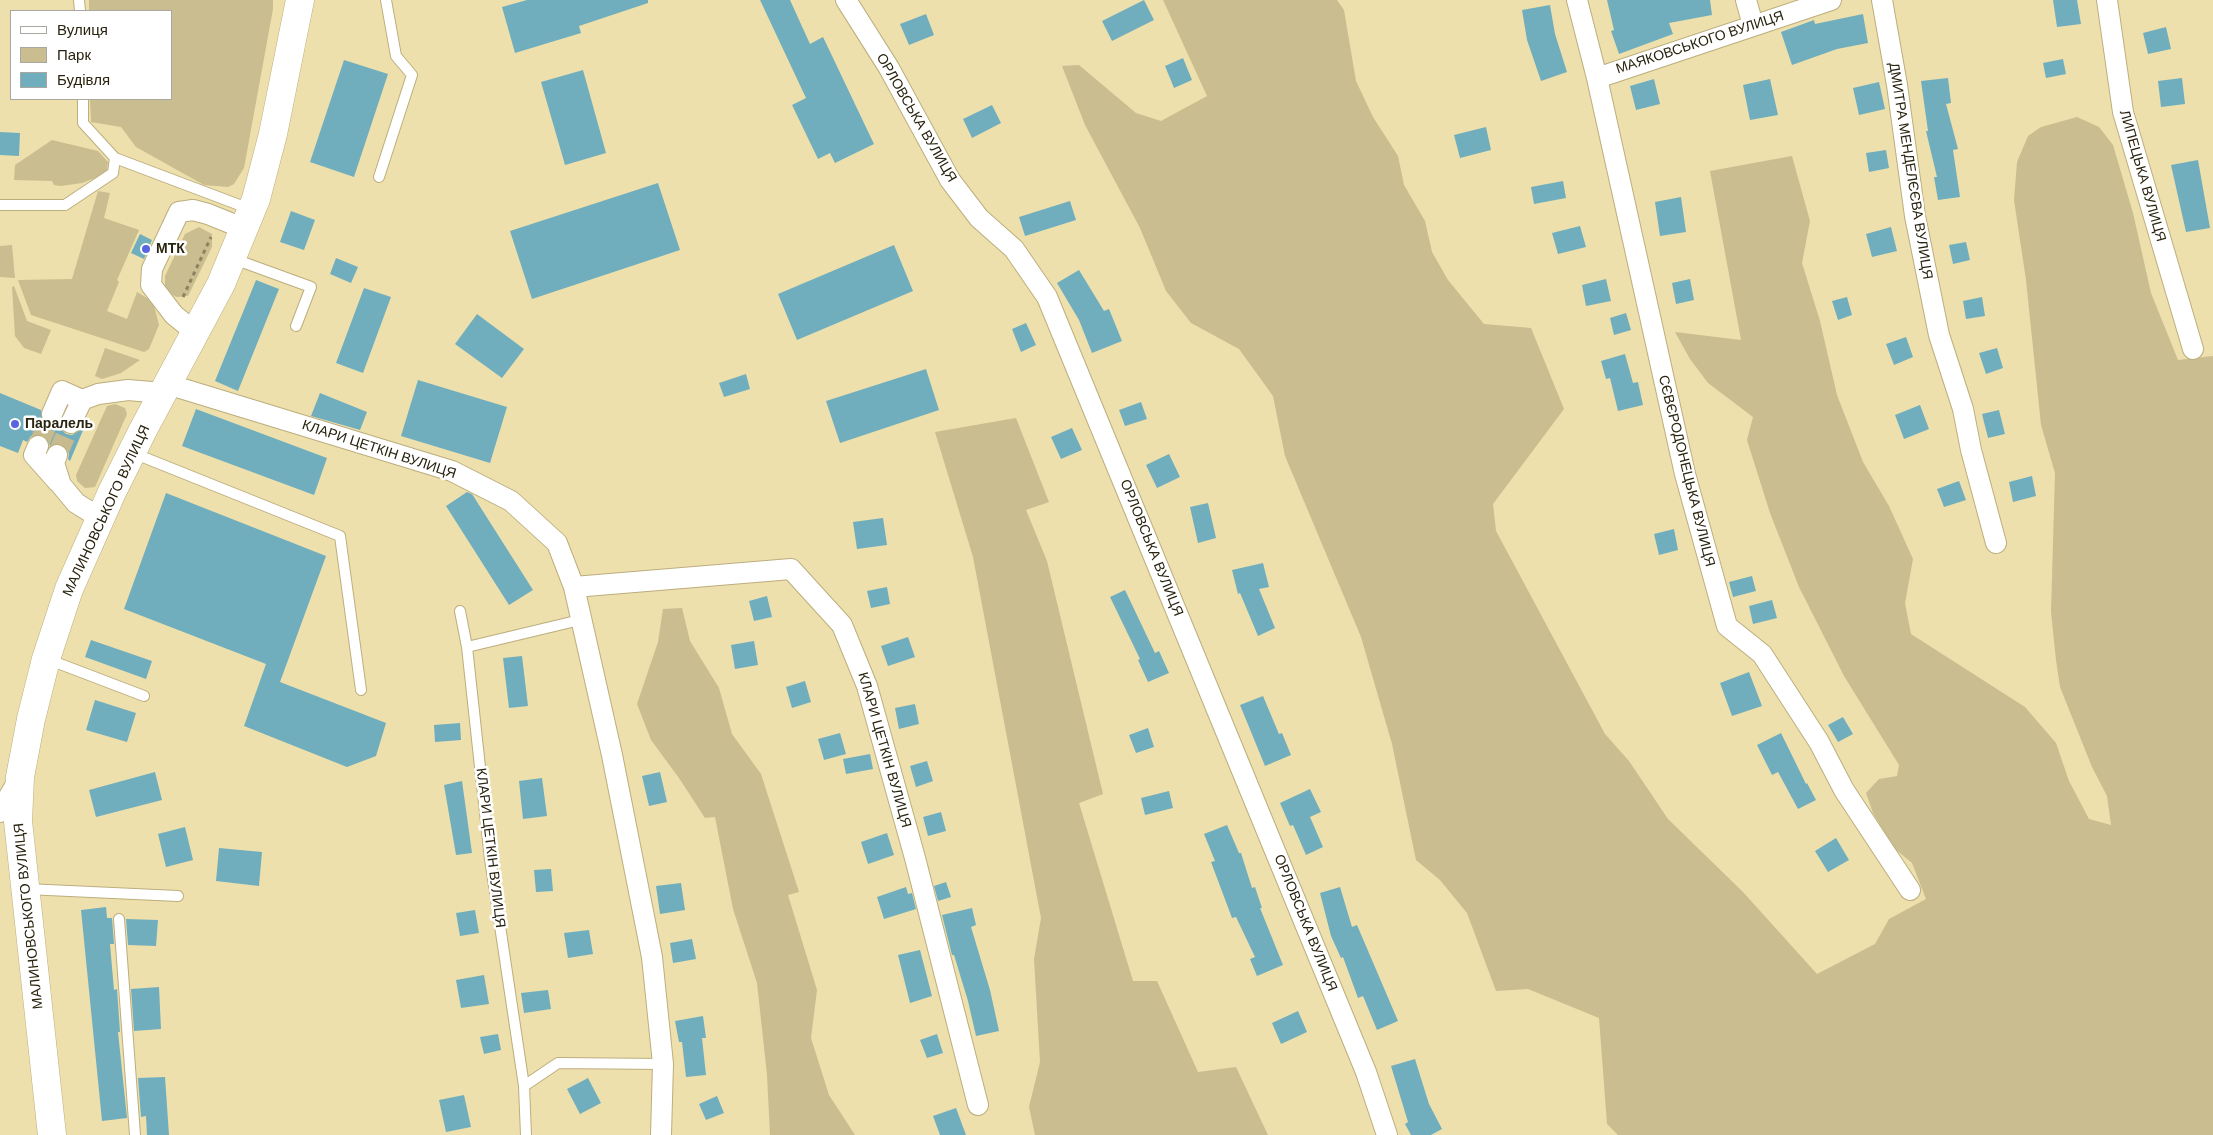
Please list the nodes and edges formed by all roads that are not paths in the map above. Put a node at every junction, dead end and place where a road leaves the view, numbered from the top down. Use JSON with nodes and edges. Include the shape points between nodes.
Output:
{"nodes":[{"id":1,"x":300,"y":0,"type":"edge"},
{"id":2,"x":386,"y":0,"type":"edge"},
{"id":3,"x":846,"y":0,"type":"edge"},
{"id":4,"x":1577,"y":0,"type":"edge"},
{"id":5,"x":1746,"y":0,"type":"edge"},
{"id":6,"x":1831,"y":0,"type":"edge"},
{"id":7,"x":1882,"y":0,"type":"edge"},
{"id":8,"x":2107,"y":0,"type":"edge"},
{"id":9,"x":1753,"y":25,"type":"junction"},
{"id":10,"x":1597,"y":78,"type":"junction"},
{"id":11,"x":83,"y":100,"type":"edge"},
{"id":12,"x":115,"y":158,"type":"junction"},
{"id":13,"x":379,"y":177,"type":"dead end"},
{"id":14,"x":0,"y":205,"type":"edge"},
{"id":15,"x":248,"y":220,"type":"junction"},
{"id":16,"x":233,"y":258,"type":"junction"},
{"id":17,"x":296,"y":326,"type":"dead end"},
{"id":18,"x":195,"y":332,"type":"junction"},
{"id":19,"x":2192,"y":349,"type":"dead end"},
{"id":20,"x":165,"y":389,"type":"junction"},
{"id":21,"x":82,"y":400,"type":"junction"},
{"id":22,"x":52,"y":414,"type":"tunnel mouth"},
{"id":23,"x":71,"y":423,"type":"tunnel mouth"},
{"id":24,"x":38,"y":446,"type":"tunnel mouth"},
{"id":25,"x":132,"y":452,"type":"junction"},
{"id":26,"x":57,"y":454,"type":"tunnel mouth"},
{"id":27,"x":61,"y":485,"type":"junction"},
{"id":28,"x":100,"y":518,"type":"junction"},
{"id":29,"x":1996,"y":543,"type":"dead end"},
{"id":30,"x":574,"y":587,"type":"junction"},
{"id":31,"x":460,"y":611,"type":"dead end"},
{"id":32,"x":580,"y":620,"type":"junction"},
{"id":33,"x":467,"y":647,"type":"junction"},
{"id":34,"x":46,"y":659,"type":"junction"},
{"id":35,"x":361,"y":690,"type":"dead end"},
{"id":36,"x":144,"y":696,"type":"dead end"},
{"id":37,"x":20,"y":777,"type":"junction"},
{"id":38,"x":0,"y":812,"type":"edge"},
{"id":39,"x":26,"y":889,"type":"junction"},
{"id":40,"x":1910,"y":890,"type":"dead end"},
{"id":41,"x":178,"y":896,"type":"dead end"},
{"id":42,"x":119,"y":919,"type":"dead end"},
{"id":43,"x":663,"y":1064,"type":"junction"},
{"id":44,"x":524,"y":1086,"type":"junction"},
{"id":45,"x":978,"y":1105,"type":"dead end"},
{"id":46,"x":52,"y":1135,"type":"edge"},
{"id":47,"x":135,"y":1135,"type":"edge"},
{"id":48,"x":526,"y":1135,"type":"edge"},
{"id":49,"x":661,"y":1135,"type":"edge"},
{"id":50,"x":1387,"y":1135,"type":"edge"}],
"edges":[{"from":1,"to":15,"type":"main road","name":"МАЛИНОВСЬКОГО ВУЛИЦЯ","via":[[273,134]]},
{"from":2,"to":13,"type":"lane","via":[[396,56],[412,75]]},
{"from":3,"to":50,"type":"street","name":"ОРЛОВСЬКА ВУЛИЦЯ","via":[[950,180],[979,218],[1014,249],[1047,297],[1362,1063]]},
{"from":4,"to":10,"type":"street","name":"СЄВЄРОДОНЕЦЬКА ВУЛИЦЯ"},
{"from":5,"to":9,"type":"street"},
{"from":6,"to":9,"type":"street","name":"МАЯКОВСЬКОГО ВУЛИЦЯ"},
{"from":7,"to":29,"type":"street","name":"ДМИТРА МЕНДЕЛЄЄВА ВУЛИЦЯ","via":[[1915,216],[1939,335],[1963,409]]},
{"from":8,"to":19,"type":"street","name":"ЛИПЕЦЬКА ВУЛИЦЯ","via":[[2123,112]]},
{"from":9,"to":10,"type":"street","name":"МАЯКОВСЬКОГО ВУЛИЦЯ"},
{"from":10,"to":40,"type":"street","name":"СЄВЄРОДОНЕЦЬКА ВУЛИЦЯ","via":[[1684,474],[1728,626],[1762,654],[1819,742],[1844,790]]},
{"from":11,"to":12,"type":"lane","via":[[83,123]]},
{"from":12,"to":14,"type":"lane","via":[[113,173],[65,205]]},
{"from":12,"to":15,"type":"lane"},
{"from":15,"to":16,"type":"main road","name":"МАЛИНОВСЬКОГО ВУЛИЦЯ"},
{"from":15,"to":18,"type":"street","via":[[219,218],[193,210],[179,212],[152,268],[151,285],[174,315]]},
{"from":16,"to":17,"type":"lane","via":[[311,287]]},
{"from":16,"to":18,"type":"main road","name":"МАЛИНОВСЬКОГО ВУЛИЦЯ"},
{"from":18,"to":20,"type":"main road","name":"МАЛИНОВСЬКОГО ВУЛИЦЯ"},
{"from":20,"to":21,"type":"street","name":"КЛАРИ ЦЕТКІН ВУЛИЦЯ","via":[[128,390]]},
{"from":20,"to":25,"type":"main road","name":"МАЛИНОВСЬКОГО ВУЛИЦЯ"},
{"from":20,"to":30,"type":"street","name":"КЛАРИ ЦЕТКІН ВУЛИЦЯ","via":[[452,471],[511,501],[556,543]]},
{"from":21,"to":22,"type":"street","via":[[62,391]]},
{"from":21,"to":23,"type":"street"},
{"from":24,"to":27,"type":"street","via":[[34,455]]},
{"from":25,"to":28,"type":"main road","name":"МАЛИНОВСЬКОГО ВУЛИЦЯ"},
{"from":25,"to":35,"type":"lane","via":[[340,536]]},
{"from":26,"to":27,"type":"street","via":[[54,463]]},
{"from":27,"to":28,"type":"street","via":[[76,503]]},
{"from":28,"to":34,"type":"main road","name":"МАЛИНОВСЬКОГО ВУЛИЦЯ","via":[[69,589]]},
{"from":30,"to":32,"type":"street","name":"КЛАРИ ЦЕТКІН ВУЛИЦЯ"},
{"from":30,"to":45,"type":"street","name":"КЛАРИ ЦЕТКІН ВУЛИЦЯ","via":[[791,569],[842,625],[867,686]]},
{"from":31,"to":33,"type":"lane","name":"КЛАРИ ЦЕТКІН ВУЛИЦЯ"},
{"from":32,"to":33,"type":"lane"},
{"from":32,"to":43,"type":"street","name":"КЛАРИ ЦЕТКІН ВУЛИЦЯ","via":[[612,755],[652,957]]},
{"from":33,"to":44,"type":"lane","name":"КЛАРИ ЦЕТКІН ВУЛИЦЯ","via":[[490,859]]},
{"from":34,"to":36,"type":"lane"},
{"from":34,"to":37,"type":"main road","name":"МАЛИНОВСЬКОГО ВУЛИЦЯ"},
{"from":37,"to":38,"type":"street"},
{"from":37,"to":39,"type":"main road","name":"МАЛИНОВСЬКОГО ВУЛИЦЯ","via":[[18,821]]},
{"from":39,"to":41,"type":"lane"},
{"from":39,"to":46,"type":"main road","name":"МАЛИНОВСЬКОГО ВУЛИЦЯ"},
{"from":42,"to":47,"type":"lane"},
{"from":43,"to":44,"type":"lane","via":[[558,1063]]},
{"from":43,"to":49,"type":"street","name":"КЛАРИ ЦЕТКІН ВУЛИЦЯ"},
{"from":44,"to":48,"type":"lane","name":"КЛАРИ ЦЕТКІН ВУЛИЦЯ"}]}
